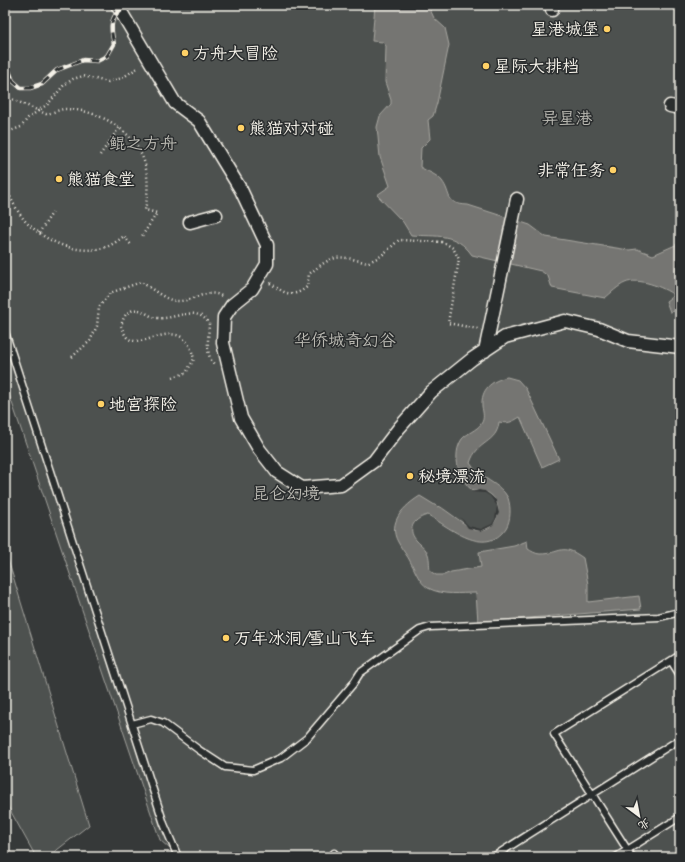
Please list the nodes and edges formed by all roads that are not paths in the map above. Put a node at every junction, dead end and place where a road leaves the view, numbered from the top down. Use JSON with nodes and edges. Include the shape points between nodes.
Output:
{"nodes":[{"id":1,"x":117,"y":5,"type":"edge"},
{"id":2,"x":517,"y":200,"type":"dead end"},
{"id":3,"x":216,"y":215,"type":"dead end"},
{"id":4,"x":190,"y":222,"type":"dead end"},
{"id":5,"x":5,"y":332,"type":"edge"},
{"id":6,"x":680,"y":350,"type":"edge"},
{"id":7,"x":484,"y":351,"type":"junction"},
{"id":8,"x":680,"y":612,"type":"edge"},
{"id":9,"x":680,"y":655,"type":"edge"},
{"id":10,"x":671,"y":661,"type":"junction"},
{"id":11,"x":680,"y":675,"type":"edge"},
{"id":12,"x":132,"y":724,"type":"junction"},
{"id":13,"x":680,"y":739,"type":"edge"},
{"id":14,"x":592,"y":794,"type":"junction"},
{"id":15,"x":680,"y":817,"type":"edge"},
{"id":16,"x":627,"y":850,"type":"junction"},
{"id":17,"x":178,"y":857,"type":"edge"},
{"id":18,"x":493,"y":857,"type":"edge"},
{"id":19,"x":616,"y":857,"type":"edge"},
{"id":20,"x":632,"y":857,"type":"edge"}],
"edges":[{"from":1,"to":7,"type":"street","via":[[175,103],[199,121],[241,190],[267,245],[267,264],[252,288],[232,305],[224,317],[223,343],[241,418],[258,449],[277,472],[302,488],[341,485],[374,461],[431,392]]},
{"from":2,"to":7,"type":"street"},
{"from":3,"to":4,"type":"street"},
{"from":5,"to":12,"type":"lane"},
{"from":6,"to":7,"type":"street","via":[[628,341],[599,329],[565,321],[505,337]]},
{"from":8,"to":12,"type":"lane","via":[[659,617],[430,627],[420,630],[360,673],[307,738],[281,758],[253,770],[225,767],[163,723],[151,719]]},
{"from":9,"to":10,"type":"lane"},
{"from":10,"to":11,"type":"lane"},
{"from":10,"to":14,"type":"lane","via":[[554,734]]},
{"from":12,"to":17,"type":"lane","via":[[164,824]]},
{"from":13,"to":14,"type":"lane"},
{"from":14,"to":16,"type":"lane"},
{"from":14,"to":18,"type":"lane"},
{"from":15,"to":16,"type":"lane"},
{"from":16,"to":19,"type":"lane"},
{"from":16,"to":20,"type":"lane"}]}
